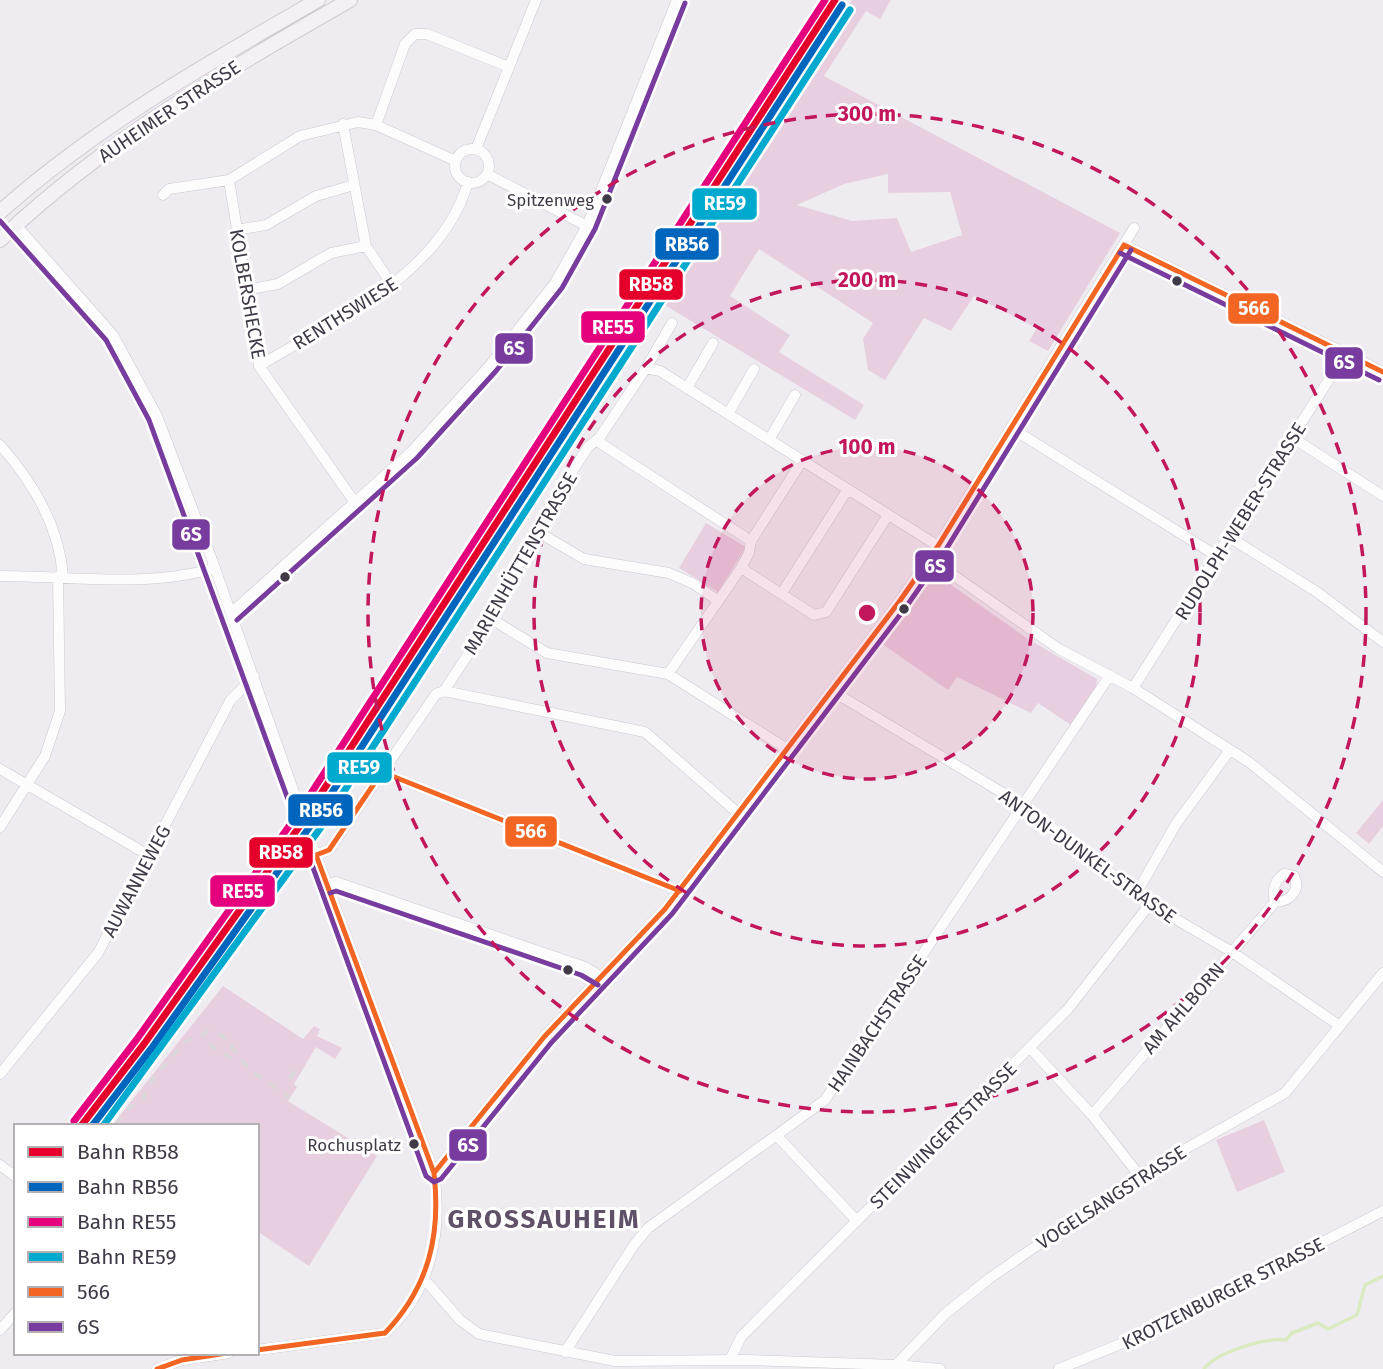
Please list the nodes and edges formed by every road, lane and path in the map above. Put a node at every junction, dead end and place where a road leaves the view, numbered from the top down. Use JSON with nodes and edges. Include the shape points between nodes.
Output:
{"nodes":[{"id":1,"x":318,"y":0,"type":"edge"},
{"id":2,"x":350,"y":0,"type":"edge"},
{"id":3,"x":536,"y":0,"type":"edge"},
{"id":4,"x":677,"y":0,"type":"edge"},
{"id":5,"x":509,"y":67,"type":"junction"},
{"id":6,"x":343,"y":124,"type":"junction"},
{"id":7,"x":376,"y":125,"type":"junction"},
{"id":8,"x":476,"y":149,"type":"junction"},
{"id":9,"x":456,"y":161,"type":"junction"},
{"id":10,"x":487,"y":174,"type":"junction"},
{"id":11,"x":229,"y":180,"type":"junction"},
{"id":12,"x":468,"y":182,"type":"junction"},
{"id":13,"x":354,"y":186,"type":"junction"},
{"id":14,"x":163,"y":195,"type":"dead end"},
{"id":15,"x":1,"y":210,"type":"edge"},
{"id":16,"x":15,"y":224,"type":"junction"},
{"id":17,"x":587,"y":226,"type":"junction"},
{"id":18,"x":1134,"y":228,"type":"dead end"},
{"id":19,"x":236,"y":230,"type":"junction"},
{"id":20,"x":0,"y":240,"type":"edge"},
{"id":21,"x":1124,"y":245,"type":"junction"},
{"id":22,"x":366,"y":246,"type":"junction"},
{"id":23,"x":392,"y":285,"type":"junction"},
{"id":24,"x":246,"y":290,"type":"junction"},
{"id":25,"x":671,"y":323,"type":"dead end"},
{"id":26,"x":713,"y":343,"type":"dead end"},
{"id":27,"x":1345,"y":354,"type":"junction"},
{"id":28,"x":259,"y":366,"type":"junction"},
{"id":29,"x":646,"y":368,"type":"junction"},
{"id":30,"x":754,"y":369,"type":"dead end"},
{"id":31,"x":1383,"y":372,"type":"edge"},
{"id":32,"x":687,"y":388,"type":"junction"},
{"id":33,"x":795,"y":395,"type":"dead end"},
{"id":34,"x":728,"y":414,"type":"junction"},
{"id":35,"x":1011,"y":428,"type":"junction"},
{"id":36,"x":1293,"y":438,"type":"junction"},
{"id":37,"x":769,"y":440,"type":"junction"},
{"id":38,"x":597,"y":441,"type":"junction"},
{"id":39,"x":0,"y":445,"type":"edge"},
{"id":40,"x":802,"y":461,"type":"junction"},
{"id":41,"x":848,"y":489,"type":"junction"},
{"id":42,"x":1383,"y":496,"type":"edge"},
{"id":43,"x":356,"y":504,"type":"junction"},
{"id":44,"x":888,"y":514,"type":"junction"},
{"id":45,"x":538,"y":532,"type":"junction"},
{"id":46,"x":1229,"y":537,"type":"junction"},
{"id":47,"x":751,"y":541,"type":"junction"},
{"id":48,"x":938,"y":545,"type":"junction"},
{"id":49,"x":1217,"y":556,"type":"junction"},
{"id":50,"x":929,"y":558,"type":"junction"},
{"id":51,"x":215,"y":568,"type":"junction"},
{"id":52,"x":741,"y":568,"type":"junction"},
{"id":53,"x":0,"y":576,"type":"edge"},
{"id":54,"x":61,"y":576,"type":"junction"},
{"id":55,"x":782,"y":593,"type":"junction"},
{"id":56,"x":717,"y":600,"type":"junction"},
{"id":57,"x":231,"y":613,"type":"junction"},
{"id":58,"x":490,"y":618,"type":"junction"},
{"id":59,"x":1383,"y":642,"type":"edge"},
{"id":60,"x":668,"y":674,"type":"junction"},
{"id":61,"x":1110,"y":675,"type":"junction"},
{"id":62,"x":254,"y":676,"type":"junction"},
{"id":63,"x":1133,"y":688,"type":"junction"},
{"id":64,"x":444,"y":691,"type":"junction"},
{"id":65,"x":832,"y":691,"type":"junction"},
{"id":66,"x":787,"y":749,"type":"junction"},
{"id":67,"x":1230,"y":750,"type":"junction"},
{"id":68,"x":0,"y":769,"type":"edge"},
{"id":69,"x":382,"y":772,"type":"junction"},
{"id":70,"x":27,"y":787,"type":"junction"},
{"id":71,"x":1023,"y":805,"type":"junction"},
{"id":72,"x":739,"y":814,"type":"junction"},
{"id":73,"x":0,"y":827,"type":"edge"},
{"id":74,"x":316,"y":855,"type":"junction"},
{"id":75,"x":150,"y":856,"type":"junction"},
{"id":76,"x":1383,"y":872,"type":"edge"},
{"id":77,"x":327,"y":885,"type":"junction"},
{"id":78,"x":680,"y":891,"type":"junction"},
{"id":79,"x":1136,"y":894,"type":"junction"},
{"id":80,"x":1275,"y":902,"type":"dead end"},
{"id":81,"x":1150,"y":904,"type":"junction"},
{"id":82,"x":1232,"y":952,"type":"junction"},
{"id":83,"x":1383,"y":973,"type":"edge"},
{"id":84,"x":603,"y":978,"type":"junction"},
{"id":85,"x":1340,"y":1026,"type":"junction"},
{"id":86,"x":1030,"y":1048,"type":"junction"},
{"id":87,"x":0,"y":1074,"type":"edge"},
{"id":88,"x":1092,"y":1115,"type":"junction"},
{"id":89,"x":777,"y":1136,"type":"junction"},
{"id":90,"x":434,"y":1173,"type":"junction"},
{"id":91,"x":1139,"y":1175,"type":"junction"},
{"id":92,"x":1383,"y":1210,"type":"edge"},
{"id":93,"x":857,"y":1221,"type":"junction"},
{"id":94,"x":425,"y":1280,"type":"junction"},
{"id":95,"x":14,"y":1314,"type":"edge"},
{"id":96,"x":0,"y":1331,"type":"edge"},
{"id":97,"x":259,"y":1350,"type":"edge"},
{"id":98,"x":565,"y":1352,"type":"junction"},
{"id":99,"x":216,"y":1355,"type":"edge"},
{"id":100,"x":730,"y":1360,"type":"junction"},
{"id":101,"x":176,"y":1361,"type":"edge"},
{"id":102,"x":714,"y":1365,"type":"edge"},
{"id":103,"x":896,"y":1365,"type":"junction"},
{"id":104,"x":616,"y":1366,"type":"edge"},
{"id":105,"x":158,"y":1369,"type":"edge"},
{"id":106,"x":940,"y":1369,"type":"edge"},
{"id":107,"x":1059,"y":1369,"type":"edge"}],
"edges":[{"from":1,"to":15,"type":"main road","name":"AUHEIMER STRASSE","via":[[150,100]]},
{"from":2,"to":16,"type":"main road","name":"AUHEIMER STRASSE","via":[[160,113]]},
{"from":3,"to":5,"type":"street"},
{"from":4,"to":17,"type":"street"},
{"from":5,"to":7,"type":"street","via":[[426,34],[415,34],[405,44]]},
{"from":5,"to":8,"type":"street"},
{"from":6,"to":7,"type":"street"},
{"from":6,"to":11,"type":"street","via":[[300,136]]},
{"from":6,"to":13,"type":"street"},
{"from":7,"to":9,"type":"street"},
{"from":8,"to":9,"type":"street","via":[[466,150]]},
{"from":8,"to":10,"type":"street","via":[[487,157]]},
{"from":9,"to":12,"type":"street","via":[[457,172]]},
{"from":10,"to":12,"type":"street"},
{"from":10,"to":17,"type":"street"},
{"from":11,"to":14,"type":"street","via":[[169,189]]},
{"from":11,"to":19,"type":"street","name":"KOLBERSHECKE"},
{"from":12,"to":23,"type":"street","name":"RENTHSWIESE","via":[[449,227]]},
{"from":13,"to":19,"type":"street","via":[[316,196],[267,225]]},
{"from":13,"to":22,"type":"street"},
{"from":15,"to":16,"type":"main road"},
{"from":16,"to":20,"type":"main road","name":"AUHEIMER STRASSE"},
{"from":16,"to":51,"type":"street","via":[[97,315],[126,356],[163,431]]},
{"from":17,"to":43,"type":"street","via":[[555,283],[490,365],[426,437]]},
{"from":18,"to":21,"type":"street"},
{"from":19,"to":24,"type":"street","name":"KOLBERSHECKE"},
{"from":21,"to":27,"type":"street"},
{"from":21,"to":35,"type":"street"},
{"from":22,"to":23,"type":"street"},
{"from":22,"to":24,"type":"street","via":[[331,253],[278,284]]},
{"from":23,"to":28,"type":"street","name":"RENTHSWIESE"},
{"from":24,"to":28,"type":"street","name":"KOLBERSHECKE"},
{"from":25,"to":29,"type":"street","name":"MARIENHÜTTENSTRASSE"},
{"from":26,"to":32,"type":"street"},
{"from":27,"to":31,"type":"street"},
{"from":27,"to":36,"type":"street","name":"RUDOLPH-WEBER-STRASSE"},
{"from":28,"to":43,"type":"street","name":"KOLBERSHECKE"},
{"from":29,"to":32,"type":"street","via":[[654,368]]},
{"from":29,"to":38,"type":"street","name":"MARIENHÜTTENSTRASSE"},
{"from":30,"to":34,"type":"street"},
{"from":32,"to":34,"type":"street"},
{"from":33,"to":37,"type":"street"},
{"from":34,"to":37,"type":"street"},
{"from":35,"to":48,"type":"street"},
{"from":35,"to":49,"type":"street"},
{"from":36,"to":42,"type":"street"},
{"from":36,"to":46,"type":"street","name":"RUDOLPH-WEBER-STRASSE"},
{"from":37,"to":40,"type":"street"},
{"from":38,"to":45,"type":"street","name":"MARIENHÜTTENSTRASSE","via":[[588,447],[539,523]]},
{"from":38,"to":47,"type":"street"},
{"from":39,"to":54,"type":"street","via":[[44,508],[57,541]]},
{"from":40,"to":41,"type":"street"},
{"from":40,"to":47,"type":"street"},
{"from":41,"to":44,"type":"street"},
{"from":41,"to":55,"type":"street"},
{"from":43,"to":57,"type":"street"},
{"from":44,"to":48,"type":"street"},
{"from":44,"to":55,"type":"street","via":[[826,611],[814,615]]},
{"from":45,"to":56,"type":"street","via":[[584,559],[669,573]]},
{"from":45,"to":58,"type":"street","name":"MARIENHÜTTENSTRASSE","via":[[491,606]]},
{"from":46,"to":49,"type":"street","name":"RUDOLPH-WEBER-STRASSE"},
{"from":46,"to":59,"type":"street","via":[[1318,592]]},
{"from":47,"to":52,"type":"street"},
{"from":48,"to":50,"type":"street"},
{"from":49,"to":63,"type":"street","name":"RUDOLPH-WEBER-STRASSE"},
{"from":50,"to":61,"type":"street","via":[[1059,649]]},
{"from":50,"to":65,"type":"street"},
{"from":51,"to":54,"type":"street","via":[[152,577]]},
{"from":51,"to":57,"type":"street"},
{"from":52,"to":55,"type":"street"},
{"from":52,"to":56,"type":"street"},
{"from":53,"to":54,"type":"street"},
{"from":54,"to":70,"type":"street","via":[[60,711],[45,756]]},
{"from":56,"to":60,"type":"street"},
{"from":57,"to":62,"type":"street"},
{"from":58,"to":60,"type":"street","via":[[547,653]]},
{"from":58,"to":64,"type":"street","name":"MARIENHÜTTENSTRASSE"},
{"from":60,"to":66,"type":"street"},
{"from":61,"to":63,"type":"street"},
{"from":61,"to":71,"type":"street","name":"HAINBACHSTRASSE"},
{"from":62,"to":74,"type":"street"},
{"from":62,"to":75,"type":"street","name":"AUWANNEWEG","via":[[230,701]]},
{"from":63,"to":67,"type":"street"},
{"from":64,"to":69,"type":"street","name":"MARIENHÜTTENSTRASSE","via":[[436,694]]},
{"from":64,"to":72,"type":"street","via":[[645,732]]},
{"from":65,"to":66,"type":"street"},
{"from":65,"to":71,"type":"street","name":"ANTON-DUNKEL-STRASSE"},
{"from":66,"to":72,"type":"street"},
{"from":67,"to":76,"type":"street"},
{"from":67,"to":79,"type":"street","via":[[1175,824]]},
{"from":68,"to":70,"type":"street"},
{"from":69,"to":74,"type":"street","name":"MARIENHÜTTENSTRASSE","via":[[329,850]]},
{"from":69,"to":78,"type":"street"},
{"from":70,"to":73,"type":"street"},
{"from":70,"to":75,"type":"street"},
{"from":71,"to":79,"type":"street","name":"ANTON-DUNKEL-STRASSE"},
{"from":71,"to":89,"type":"street","name":"HAINBACHSTRASSE","via":[[829,1095]]},
{"from":72,"to":78,"type":"street"},
{"from":74,"to":77,"type":"street"},
{"from":75,"to":87,"type":"street","name":"AUWANNEWEG","via":[[92,963]]},
{"from":77,"to":84,"type":"street","via":[[336,882],[585,967]]},
{"from":77,"to":90,"type":"street"},
{"from":78,"to":84,"type":"street"},
{"from":79,"to":81,"type":"street","name":"ANTON-DUNKEL-STRASSE"},
{"from":80,"to":82,"type":"street","name":"AM AHLBORN"},
{"from":81,"to":82,"type":"street","name":"ANTON-DUNKEL-STRASSE"},
{"from":81,"to":86,"type":"street","name":"STEINWINGERTSTRASSE","via":[[1086,989]]},
{"from":82,"to":85,"type":"street","name":"ANTON-DUNKEL-STRASSE"},
{"from":82,"to":88,"type":"street","name":"AM AHLBORN"},
{"from":83,"to":85,"type":"street","name":"VOGELSANGSTRASSE"},
{"from":84,"to":90,"type":"street","via":[[544,1037]]},
{"from":85,"to":91,"type":"street","name":"VOGELSANGSTRASSE","via":[[1278,1098]]},
{"from":86,"to":88,"type":"street"},
{"from":86,"to":93,"type":"street","name":"STEINWINGERTSTRASSE"},
{"from":88,"to":91,"type":"street"},
{"from":89,"to":93,"type":"street"},
{"from":89,"to":98,"type":"street","name":"HAINBACHSTRASSE","via":[[648,1228]]},
{"from":90,"to":94,"type":"street","via":[[437,1219]]},
{"from":91,"to":103,"type":"street","name":"VOGELSANGSTRASSE","via":[[962,1299]]},
{"from":92,"to":107,"type":"street","name":"KROTZENBURGER STRASSE","via":[[1140,1336]]},
{"from":93,"to":100,"type":"street","name":"STEINWINGERTSTRASSE","via":[[741,1338]]},
{"from":94,"to":97,"type":"street","via":[[399,1321],[385,1333]]},
{"from":94,"to":98,"type":"street","via":[[478,1334]]},
{"from":95,"to":96,"type":"street"},
{"from":98,"to":104,"type":"street"},
{"from":99,"to":101,"type":"street"},
{"from":100,"to":102,"type":"street"},
{"from":100,"to":103,"type":"street"},
{"from":101,"to":105,"type":"street"},
{"from":102,"to":104,"type":"street"},
{"from":103,"to":106,"type":"street"}]}
